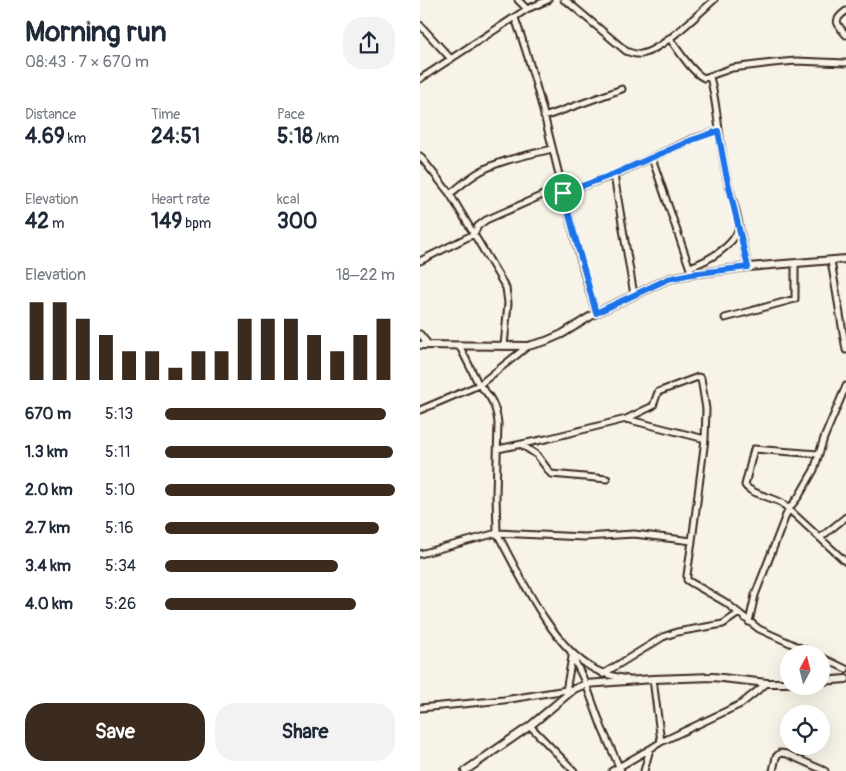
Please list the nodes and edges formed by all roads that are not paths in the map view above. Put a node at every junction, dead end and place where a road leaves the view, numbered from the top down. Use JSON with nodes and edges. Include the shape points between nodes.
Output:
{"nodes":[{"id":1,"x":518,"y":0,"type":"edge"},
{"id":2,"x":548,"y":0,"type":"edge"},
{"id":3,"x":714,"y":0,"type":"edge"},
{"id":4,"x":567,"y":1,"type":"edge"},
{"id":5,"x":527,"y":9,"type":"junction"},
{"id":6,"x":846,"y":11,"type":"edge"},
{"id":7,"x":515,"y":18,"type":"junction"},
{"id":8,"x":420,"y":25,"type":"edge"},
{"id":9,"x":846,"y":35,"type":"edge"},
{"id":10,"x":670,"y":38,"type":"junction"},
{"id":11,"x":451,"y":59,"type":"junction"},
{"id":12,"x":846,"y":63,"type":"edge"},
{"id":13,"x":710,"y":77,"type":"junction"},
{"id":14,"x":420,"y":79,"type":"edge"},
{"id":15,"x":622,"y":90,"type":"dead end"},
{"id":16,"x":544,"y":117,"type":"junction"},
{"id":17,"x":718,"y":131,"type":"junction"},
{"id":18,"x":552,"y":149,"type":"junction"},
{"id":19,"x":420,"y":156,"type":"edge"},
{"id":20,"x":652,"y":158,"type":"junction"},
{"id":21,"x":614,"y":174,"type":"junction"},
{"id":22,"x":562,"y":190,"type":"junction"},
{"id":23,"x":450,"y":194,"type":"junction"},
{"id":24,"x":739,"y":226,"type":"junction"},
{"id":25,"x":474,"y":234,"type":"junction"},
{"id":26,"x":846,"y":259,"type":"edge"},
{"id":27,"x":420,"y":261,"type":"edge"},
{"id":28,"x":831,"y":261,"type":"junction"},
{"id":29,"x":795,"y":264,"type":"junction"},
{"id":30,"x":748,"y":267,"type":"junction"},
{"id":31,"x":691,"y":270,"type":"junction"},
{"id":32,"x":634,"y":295,"type":"junction"},
{"id":33,"x":596,"y":313,"type":"junction"},
{"id":34,"x":725,"y":318,"type":"dead end"},
{"id":35,"x":420,"y":334,"type":"edge"},
{"id":36,"x":420,"y":345,"type":"edge"},
{"id":37,"x":429,"y":345,"type":"junction"},
{"id":38,"x":459,"y":345,"type":"junction"},
{"id":39,"x":504,"y":346,"type":"junction"},
{"id":40,"x":528,"y":346,"type":"junction"},
{"id":41,"x":846,"y":350,"type":"edge"},
{"id":42,"x":478,"y":385,"type":"junction"},
{"id":43,"x":846,"y":386,"type":"edge"},
{"id":44,"x":420,"y":410,"type":"edge"},
{"id":45,"x":626,"y":419,"type":"junction"},
{"id":46,"x":705,"y":439,"type":"junction"},
{"id":47,"x":521,"y":445,"type":"junction"},
{"id":48,"x":498,"y":449,"type":"junction"},
{"id":49,"x":818,"y":454,"type":"junction"},
{"id":50,"x":607,"y":479,"type":"dead end"},
{"id":51,"x":788,"y":510,"type":"junction"},
{"id":52,"x":846,"y":517,"type":"edge"},
{"id":53,"x":497,"y":533,"type":"junction"},
{"id":54,"x":820,"y":538,"type":"junction"},
{"id":55,"x":692,"y":541,"type":"junction"},
{"id":56,"x":420,"y":554,"type":"edge"},
{"id":57,"x":846,"y":562,"type":"edge"},
{"id":58,"x":739,"y":613,"type":"junction"},
{"id":59,"x":749,"y":622,"type":"junction"},
{"id":60,"x":794,"y":645,"type":"edge"},
{"id":61,"x":571,"y":653,"type":"junction"},
{"id":62,"x":830,"y":661,"type":"edge"},
{"id":63,"x":846,"y":669,"type":"edge"},
{"id":64,"x":603,"y":674,"type":"junction"},
{"id":65,"x":654,"y":679,"type":"junction"},
{"id":66,"x":846,"y":679,"type":"edge"},
{"id":67,"x":635,"y":680,"type":"junction"},
{"id":68,"x":830,"y":680,"type":"edge"},
{"id":69,"x":767,"y":683,"type":"junction"},
{"id":70,"x":780,"y":683,"type":"edge"},
{"id":71,"x":586,"y":684,"type":"junction"},
{"id":72,"x":574,"y":689,"type":"junction"},
{"id":73,"x":566,"y":690,"type":"junction"},
{"id":74,"x":420,"y":708,"type":"edge"},
{"id":75,"x":530,"y":726,"type":"junction"},
{"id":76,"x":661,"y":742,"type":"junction"},
{"id":77,"x":650,"y":749,"type":"junction"},
{"id":78,"x":569,"y":765,"type":"junction"},
{"id":79,"x":620,"y":769,"type":"edge"},
{"id":80,"x":465,"y":771,"type":"edge"},
{"id":81,"x":565,"y":771,"type":"edge"},
{"id":82,"x":574,"y":771,"type":"edge"},
{"id":83,"x":612,"y":771,"type":"edge"},
{"id":84,"x":644,"y":771,"type":"edge"},
{"id":85,"x":773,"y":771,"type":"edge"},
{"id":86,"x":826,"y":771,"type":"edge"}],
"edges":[{"from":1,"to":5,"type":"street"},
{"from":2,"to":5,"type":"street"},
{"from":3,"to":10,"type":"street"},
{"from":4,"to":10,"type":"street","via":[[626,51],[643,54]]},
{"from":5,"to":7,"type":"street"},
{"from":6,"to":9,"type":"street","via":[[837,20]]},
{"from":7,"to":11,"type":"street"},
{"from":7,"to":16,"type":"street","via":[[531,63]]},
{"from":8,"to":11,"type":"street"},
{"from":10,"to":13,"type":"street","via":[[700,77]]},
{"from":11,"to":14,"type":"street"},
{"from":12,"to":13,"type":"street","via":[[773,63],[732,68]]},
{"from":13,"to":17,"type":"street"},
{"from":15,"to":16,"type":"street"},
{"from":16,"to":18,"type":"street"},
{"from":17,"to":20,"type":"street"},
{"from":17,"to":24,"type":"street"},
{"from":18,"to":22,"type":"street"},
{"from":18,"to":23,"type":"street","via":[[487,168]]},
{"from":19,"to":23,"type":"street"},
{"from":20,"to":21,"type":"street"},
{"from":20,"to":31,"type":"street"},
{"from":21,"to":22,"type":"street"},
{"from":21,"to":32,"type":"street"},
{"from":22,"to":25,"type":"street","via":[[486,220]]},
{"from":22,"to":33,"type":"street"},
{"from":23,"to":25,"type":"street"},
{"from":24,"to":30,"type":"street"},
{"from":24,"to":31,"type":"street","via":[[722,251]]},
{"from":25,"to":27,"type":"street"},
{"from":25,"to":39,"type":"street","via":[[507,292]]},
{"from":26,"to":28,"type":"street"},
{"from":28,"to":29,"type":"street"},
{"from":28,"to":41,"type":"street"},
{"from":29,"to":30,"type":"street"},
{"from":29,"to":34,"type":"street","via":[[795,299]]},
{"from":30,"to":31,"type":"street"},
{"from":31,"to":32,"type":"street"},
{"from":32,"to":33,"type":"street"},
{"from":33,"to":40,"type":"street","via":[[562,334]]},
{"from":35,"to":37,"type":"street"},
{"from":36,"to":37,"type":"street"},
{"from":37,"to":38,"type":"street"},
{"from":38,"to":39,"type":"street"},
{"from":38,"to":42,"type":"street"},
{"from":39,"to":40,"type":"street"},
{"from":40,"to":42,"type":"street"},
{"from":42,"to":44,"type":"street"},
{"from":42,"to":48,"type":"street","via":[[490,397],[497,412]]},
{"from":43,"to":49,"type":"street"},
{"from":45,"to":46,"type":"street"},
{"from":45,"to":46,"type":"street","via":[[653,406],[658,392],[698,377],[701,378],[706,409]]},
{"from":45,"to":47,"type":"street"},
{"from":46,"to":55,"type":"street"},
{"from":47,"to":48,"type":"street"},
{"from":47,"to":50,"type":"street","via":[[537,456],[551,474]]},
{"from":48,"to":53,"type":"street"},
{"from":49,"to":51,"type":"street","via":[[814,470]]},
{"from":49,"to":51,"type":"street","via":[[757,448],[752,451],[746,488],[776,500]]},
{"from":51,"to":54,"type":"street"},
{"from":51,"to":59,"type":"street","via":[[755,595]]},
{"from":52,"to":54,"type":"street"},
{"from":53,"to":55,"type":"street","via":[[584,537],[634,534]]},
{"from":53,"to":56,"type":"street"},
{"from":53,"to":61,"type":"street","via":[[544,617]]},
{"from":54,"to":57,"type":"street"},
{"from":55,"to":58,"type":"street","via":[[687,580]]},
{"from":58,"to":59,"type":"street"},
{"from":58,"to":64,"type":"street","via":[[723,624],[663,637]]},
{"from":59,"to":60,"type":"street"},
{"from":61,"to":64,"type":"street"},
{"from":61,"to":71,"type":"street"},
{"from":61,"to":73,"type":"street"},
{"from":62,"to":63,"type":"street"},
{"from":64,"to":67,"type":"street"},
{"from":65,"to":67,"type":"street"},
{"from":65,"to":69,"type":"street","via":[[713,677]]},
{"from":65,"to":76,"type":"street"},
{"from":66,"to":68,"type":"street"},
{"from":67,"to":71,"type":"street"},
{"from":69,"to":70,"type":"street"},
{"from":69,"to":76,"type":"street","via":[[741,704]]},
{"from":71,"to":72,"type":"street"},
{"from":71,"to":79,"type":"street"},
{"from":72,"to":73,"type":"street"},
{"from":72,"to":75,"type":"street"},
{"from":73,"to":74,"type":"street"},
{"from":75,"to":78,"type":"street"},
{"from":75,"to":80,"type":"street"},
{"from":76,"to":77,"type":"street"},
{"from":77,"to":79,"type":"street"},
{"from":77,"to":84,"type":"street"},
{"from":78,"to":81,"type":"street"},
{"from":78,"to":82,"type":"street"},
{"from":79,"to":83,"type":"street"},
{"from":85,"to":86,"type":"street","via":[[780,753]]}]}
